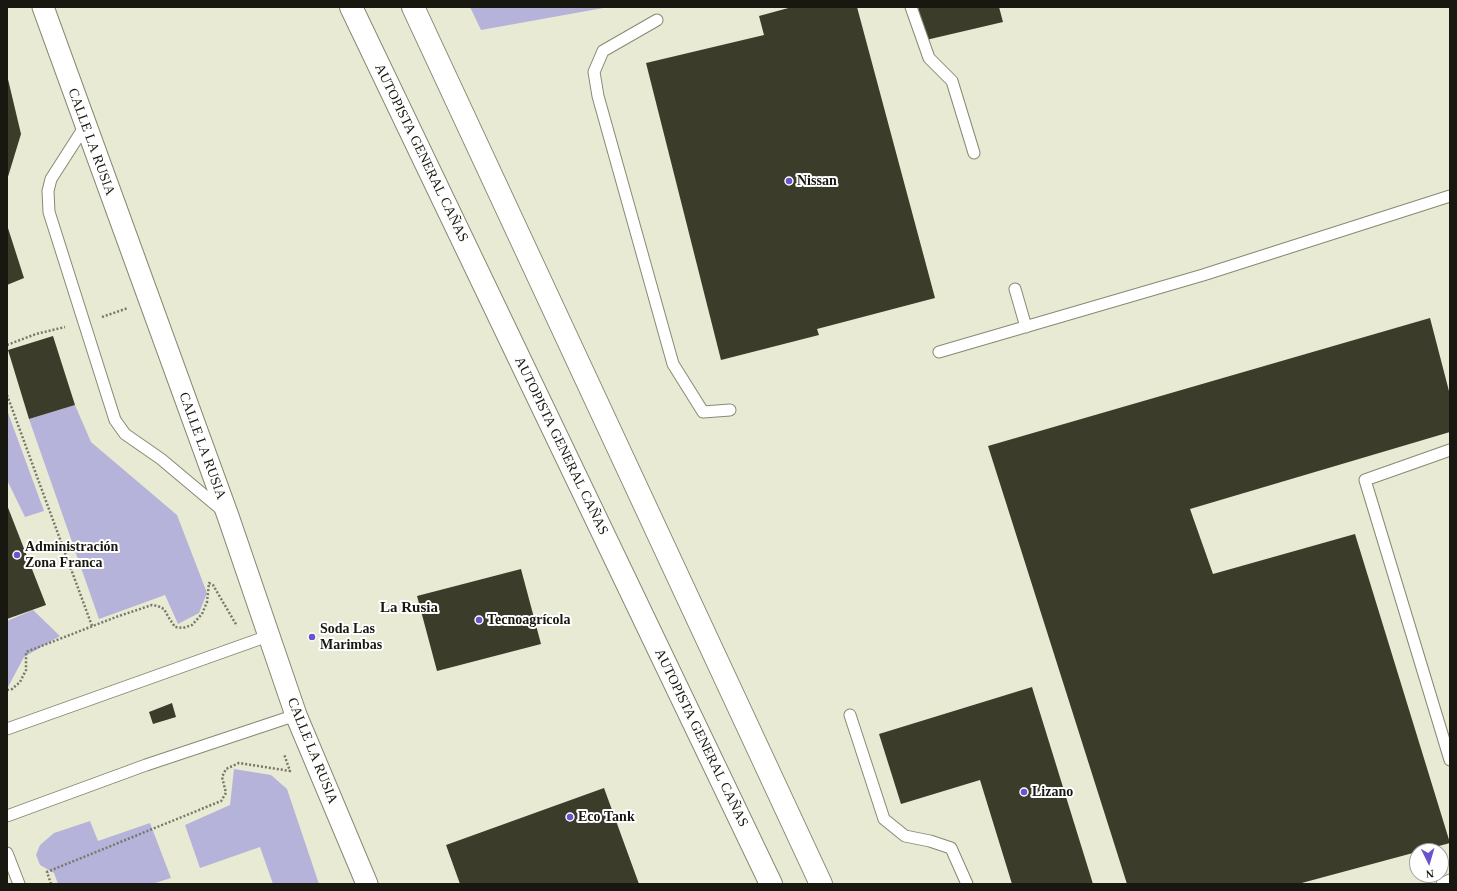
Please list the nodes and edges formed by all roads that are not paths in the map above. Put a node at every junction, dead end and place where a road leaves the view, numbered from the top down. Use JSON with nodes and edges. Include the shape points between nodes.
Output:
{"nodes":[{"id":1,"x":42,"y":7,"type":"edge"},
{"id":2,"x":351,"y":7,"type":"edge"},
{"id":3,"x":413,"y":7,"type":"edge"},
{"id":4,"x":911,"y":7,"type":"edge"},
{"id":5,"x":657,"y":20,"type":"dead end"},
{"id":6,"x":85,"y":126,"type":"junction"},
{"id":7,"x":974,"y":153,"type":"dead end"},
{"id":8,"x":1450,"y":196,"type":"edge"},
{"id":9,"x":1015,"y":289,"type":"dead end"},
{"id":10,"x":1026,"y":327,"type":"junction"},
{"id":11,"x":939,"y":352,"type":"dead end"},
{"id":12,"x":730,"y":410,"type":"dead end"},
{"id":13,"x":1450,"y":450,"type":"edge"},
{"id":14,"x":228,"y":516,"type":"junction"},
{"id":15,"x":268,"y":636,"type":"junction"},
{"id":16,"x":296,"y":714,"type":"junction"},
{"id":17,"x":850,"y":715,"type":"dead end"},
{"id":18,"x":7,"y":729,"type":"edge"},
{"id":19,"x":1450,"y":760,"type":"edge"},
{"id":20,"x":7,"y":816,"type":"edge"},
{"id":21,"x":7,"y":852,"type":"edge"},
{"id":22,"x":1450,"y":880,"type":"edge"},
{"id":23,"x":19,"y":884,"type":"edge"},
{"id":24,"x":367,"y":884,"type":"edge"},
{"id":25,"x":771,"y":884,"type":"edge"},
{"id":26,"x":821,"y":884,"type":"edge"},
{"id":27,"x":967,"y":884,"type":"edge"},
{"id":28,"x":1442,"y":884,"type":"edge"}],
"edges":[{"from":1,"to":6,"type":"street","name":"CALLE LA RUSIA"},
{"from":2,"to":25,"type":"highway","name":"AUTOPISTA GENERAL CAÑAS"},
{"from":3,"to":26,"type":"highway"},
{"from":4,"to":7,"type":"lane","via":[[929,58],[952,82]]},
{"from":5,"to":12,"type":"lane","via":[[603,50],[594,72],[600,103],[673,364],[703,412]]},
{"from":6,"to":14,"type":"street","name":"CALLE LA RUSIA"},
{"from":6,"to":14,"type":"lane","via":[[51,179],[48,191],[49,212],[115,420],[124,434],[161,459]]},
{"from":8,"to":10,"type":"lane","via":[[1203,275]]},
{"from":9,"to":10,"type":"lane"},
{"from":10,"to":11,"type":"lane"},
{"from":13,"to":19,"type":"lane","via":[[1365,480]]},
{"from":14,"to":15,"type":"street","name":"CALLE LA RUSIA"},
{"from":15,"to":16,"type":"street","name":"CALLE LA RUSIA"},
{"from":15,"to":18,"type":"lane"},
{"from":16,"to":20,"type":"lane"},
{"from":16,"to":24,"type":"street","name":"CALLE LA RUSIA"},
{"from":17,"to":27,"type":"lane","via":[[884,819],[905,836],[951,848]]},
{"from":21,"to":23,"type":"lane"},
{"from":22,"to":28,"type":"lane"}]}
